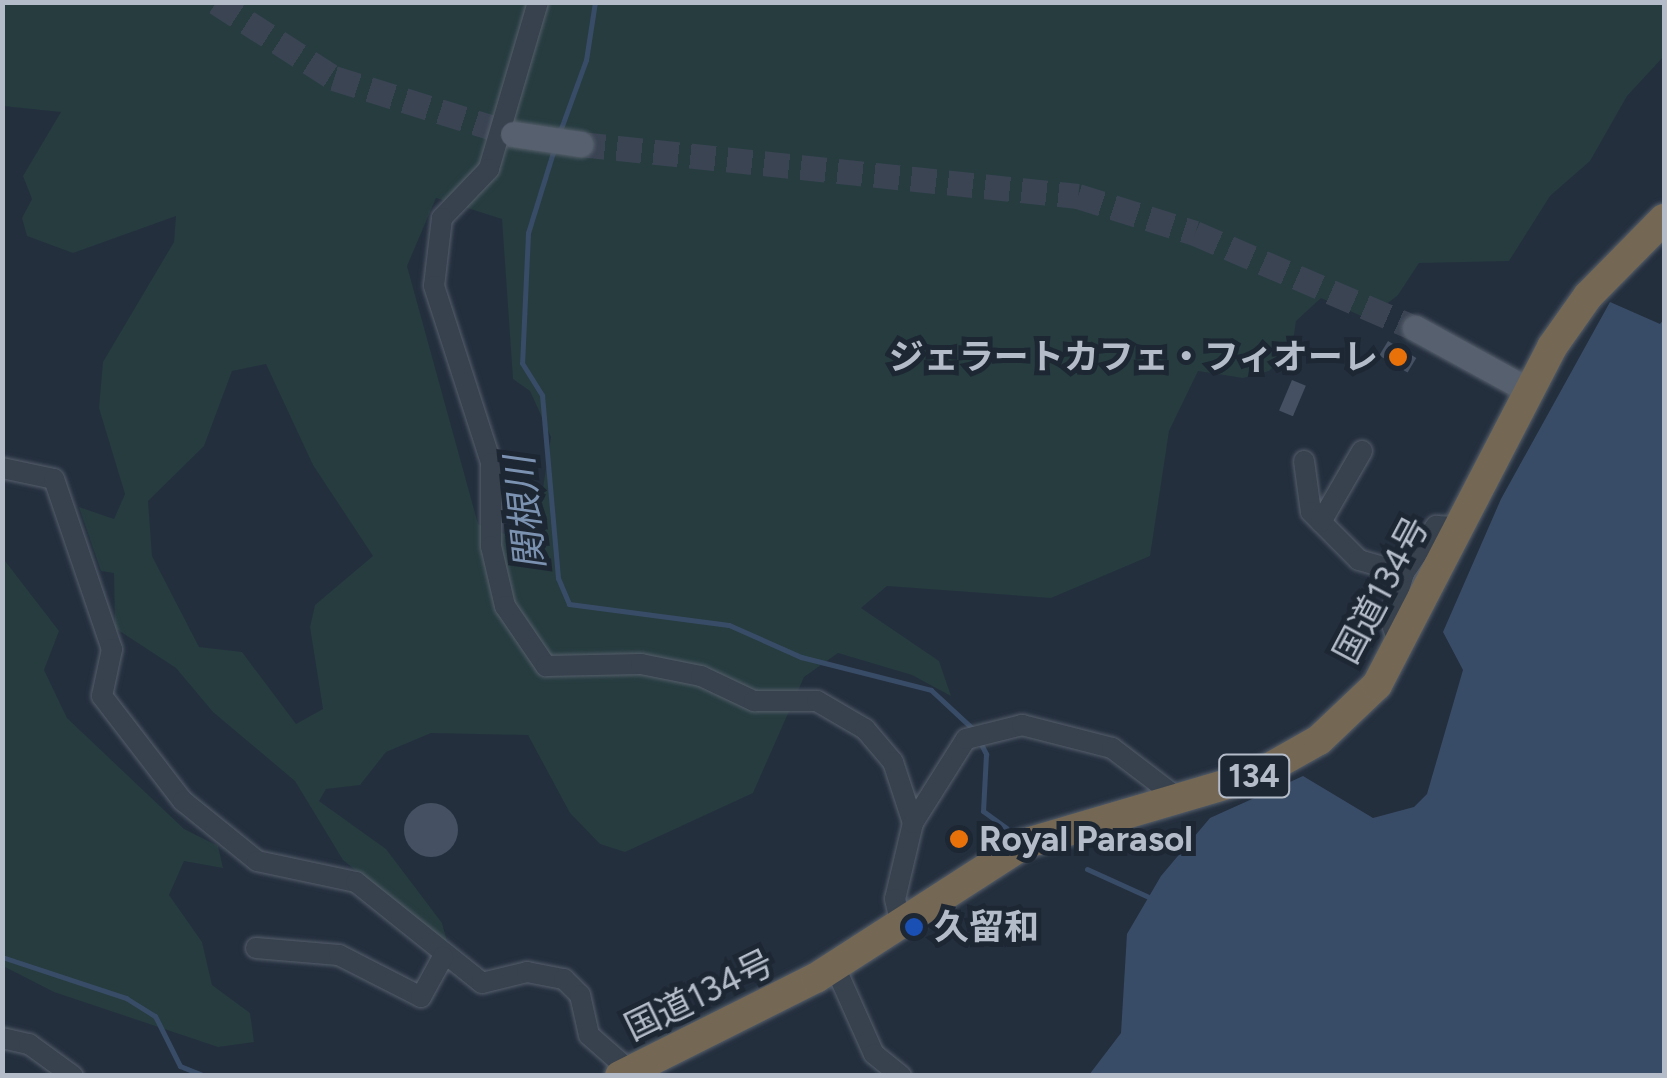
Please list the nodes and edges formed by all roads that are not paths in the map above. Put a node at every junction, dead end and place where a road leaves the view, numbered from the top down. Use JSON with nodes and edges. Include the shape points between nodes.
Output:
{"nodes":[{"id":1,"x":538,"y":2,"type":"edge"},
{"id":2,"x":512,"y":134,"type":"tunnel mouth"},
{"id":3,"x":580,"y":144,"type":"tunnel mouth"},
{"id":4,"x":1664,"y":219,"type":"edge"},
{"id":5,"x":1415,"y":328,"type":"tunnel mouth"},
{"id":6,"x":1528,"y":390,"type":"junction"},
{"id":7,"x":1362,"y":451,"type":"dead end"},
{"id":8,"x":1304,"y":461,"type":"dead end"},
{"id":9,"x":2,"y":468,"type":"edge"},
{"id":10,"x":1321,"y":522,"type":"junction"},
{"id":11,"x":1456,"y":528,"type":"junction"},
{"id":12,"x":1404,"y":573,"type":"junction"},
{"id":13,"x":1398,"y":644,"type":"junction"},
{"id":14,"x":1175,"y":796,"type":"junction"},
{"id":15,"x":914,"y":824,"type":"junction"},
{"id":16,"x":900,"y":920,"type":"junction"},
{"id":17,"x":256,"y":948,"type":"dead end"},
{"id":18,"x":442,"y":956,"type":"junction"},
{"id":19,"x":835,"y":967,"type":"junction"},
{"id":20,"x":2,"y":1038,"type":"edge"},
{"id":21,"x":625,"y":1074,"type":"edge"},
{"id":22,"x":73,"y":1076,"type":"edge"},
{"id":23,"x":901,"y":1076,"type":"edge"}],
"edges":[{"from":1,"to":15,"type":"street","via":[[488,169],[442,218],[434,286],[491,463],[491,546],[505,606],[546,666],[641,664],[701,676],[754,701],[817,702],[884,746]]},
{"from":2,"to":3,"type":"main road"},
{"from":4,"to":6,"type":"highway","name":"国道134号","number":"134","via":[[1588,296]]},
{"from":5,"to":6,"type":"main road"},
{"from":6,"to":11,"type":"highway","name":"国道134号","number":"134"},
{"from":7,"to":10,"type":"street"},
{"from":8,"to":10,"type":"street","via":[[1310,512]]},
{"from":9,"to":18,"type":"street","via":[[54,479],[112,649],[102,696],[152,768],[257,861],[356,882]]},
{"from":10,"to":12,"type":"street","via":[[1358,560]]},
{"from":11,"to":12,"type":"street","via":[[1436,526]]},
{"from":11,"to":13,"type":"highway","name":"国道134号","number":"134"},
{"from":12,"to":13,"type":"street","via":[[1390,619]]},
{"from":13,"to":14,"type":"highway","name":"国道134号","number":"134","via":[[1377,685],[1297,757]]},
{"from":14,"to":15,"type":"street","via":[[1112,748],[1071,732],[987,728],[966,738]]},
{"from":14,"to":16,"type":"highway","name":"国道134号","number":"134","via":[[1024,844]]},
{"from":15,"to":16,"type":"street","via":[[895,900]]},
{"from":16,"to":19,"type":"highway","name":"国道134号","number":"134"},
{"from":17,"to":18,"type":"street","via":[[339,955],[421,997]]},
{"from":18,"to":21,"type":"street","via":[[482,983],[527,972],[564,978],[580,995],[589,1035]]},
{"from":19,"to":21,"type":"highway","name":"国道134号","number":"134"},
{"from":19,"to":23,"type":"street","via":[[874,1054]]},
{"from":20,"to":22,"type":"street","via":[[29,1044]]}]}
